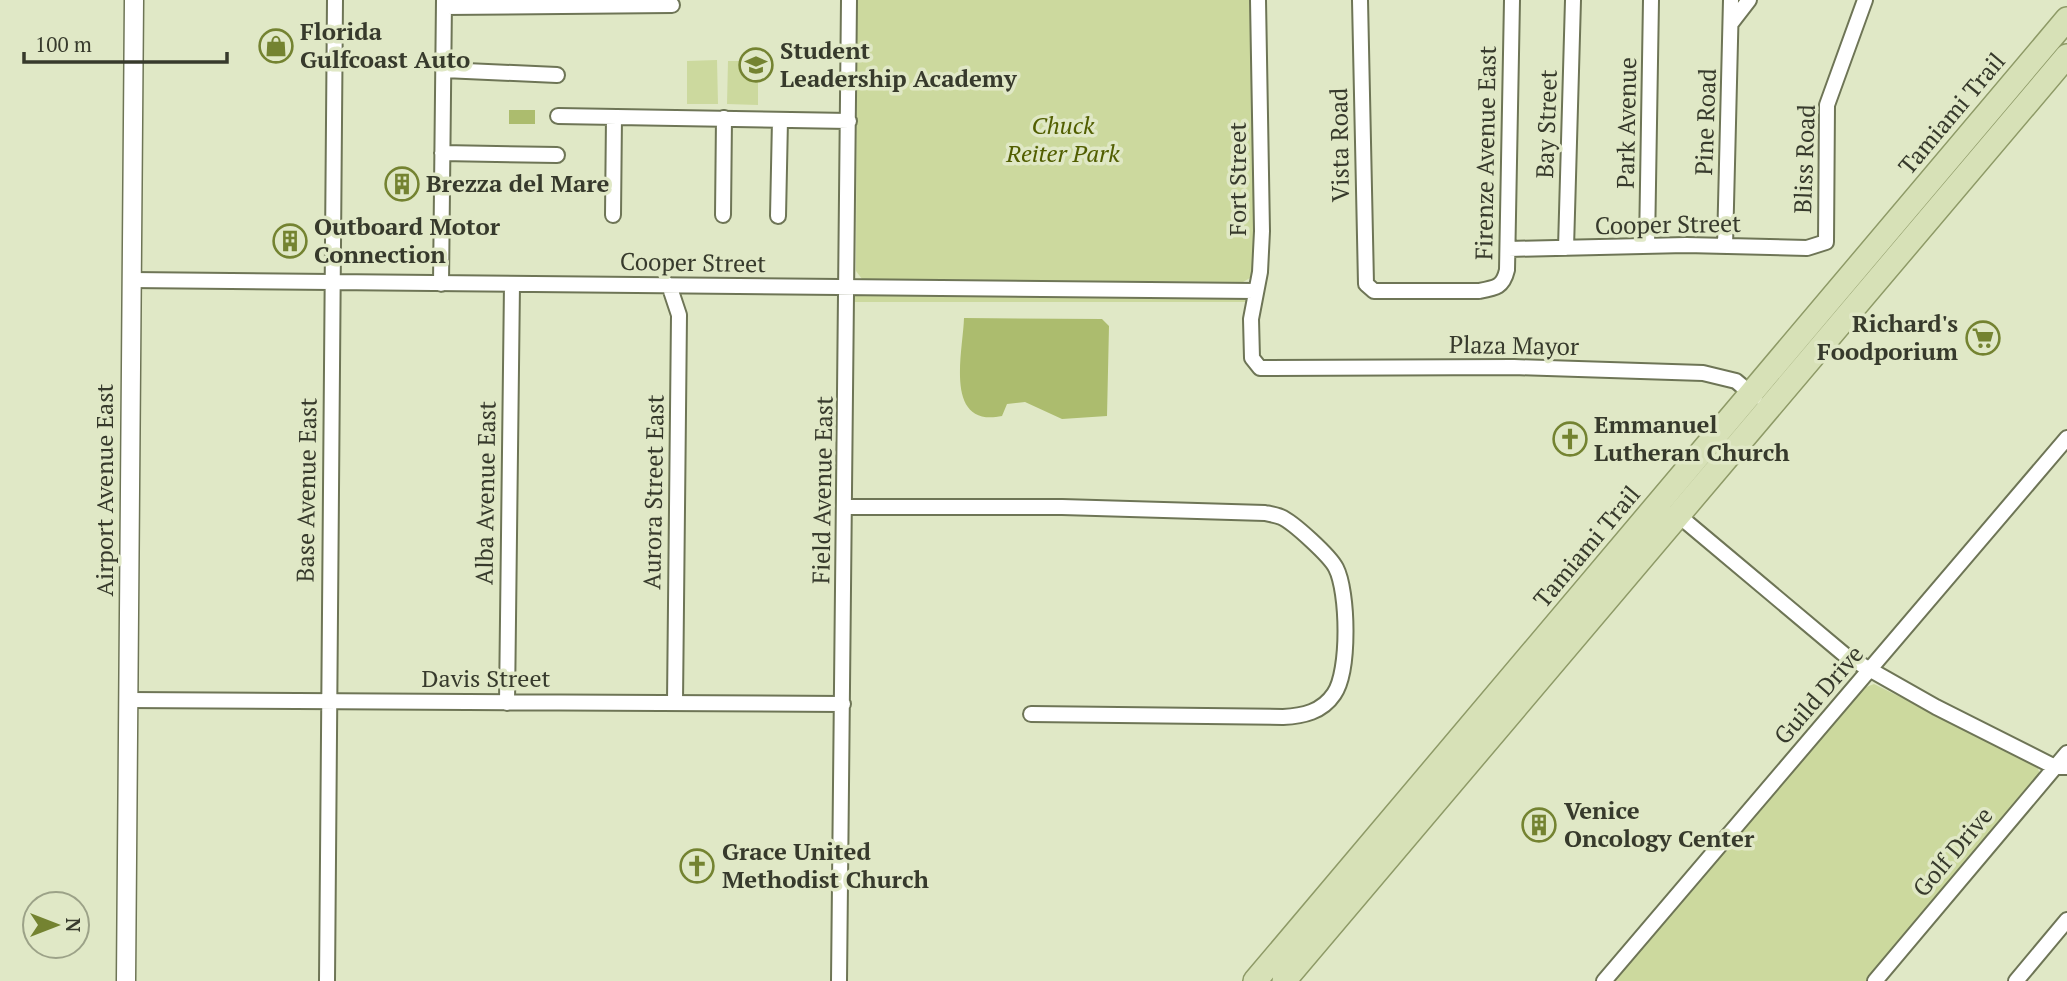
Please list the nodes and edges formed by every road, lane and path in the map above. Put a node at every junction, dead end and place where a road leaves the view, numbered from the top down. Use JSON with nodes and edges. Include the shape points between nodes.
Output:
{"nodes":[{"id":1,"x":134,"y":0,"type":"edge"},
{"id":2,"x":335,"y":0,"type":"edge"},
{"id":3,"x":849,"y":0,"type":"edge"},
{"id":4,"x":1258,"y":0,"type":"edge"},
{"id":5,"x":1360,"y":0,"type":"edge"},
{"id":6,"x":1512,"y":0,"type":"edge"},
{"id":7,"x":1573,"y":0,"type":"edge"},
{"id":8,"x":1651,"y":0,"type":"edge"},
{"id":9,"x":1731,"y":0,"type":"edge"},
{"id":10,"x":1749,"y":0,"type":"edge"},
{"id":11,"x":1865,"y":0,"type":"edge"},
{"id":12,"x":443,"y":3,"type":"edge"},
{"id":13,"x":671,"y":5,"type":"dead end"},
{"id":14,"x":2067,"y":19,"type":"edge"},
{"id":15,"x":1732,"y":22,"type":"junction"},
{"id":16,"x":2067,"y":56,"type":"edge"},
{"id":17,"x":443,"y":70,"type":"junction"},
{"id":18,"x":557,"y":75,"type":"dead end"},
{"id":19,"x":558,"y":116,"type":"dead end"},
{"id":20,"x":614,"y":117,"type":"junction"},
{"id":21,"x":724,"y":118,"type":"junction"},
{"id":22,"x":780,"y":120,"type":"junction"},
{"id":23,"x":849,"y":121,"type":"junction"},
{"id":24,"x":442,"y":153,"type":"junction"},
{"id":25,"x":557,"y":155,"type":"dead end"},
{"id":26,"x":613,"y":215,"type":"dead end"},
{"id":27,"x":723,"y":215,"type":"dead end"},
{"id":28,"x":778,"y":216,"type":"dead end"},
{"id":29,"x":1826,"y":242,"type":"joint"},
{"id":30,"x":1647,"y":246,"type":"junction"},
{"id":31,"x":1725,"y":246,"type":"junction"},
{"id":32,"x":1566,"y":248,"type":"junction"},
{"id":33,"x":1508,"y":249,"type":"junction"},
{"id":34,"x":131,"y":280,"type":"junction"},
{"id":35,"x":334,"y":282,"type":"junction"},
{"id":36,"x":441,"y":284,"type":"junction"},
{"id":37,"x":512,"y":284,"type":"junction"},
{"id":38,"x":669,"y":285,"type":"junction"},
{"id":39,"x":848,"y":288,"type":"junction"},
{"id":40,"x":1255,"y":290,"type":"junction"},
{"id":41,"x":1439,"y":291,"type":"joint"},
{"id":42,"x":1252,"y":358,"type":"joint"},
{"id":43,"x":1751,"y":393,"type":"junction"},
{"id":44,"x":1768,"y":409,"type":"junction"},
{"id":45,"x":2067,"y":438,"type":"edge"},
{"id":46,"x":846,"y":507,"type":"junction"},
{"id":47,"x":1678,"y":515,"type":"junction"},
{"id":48,"x":1870,"y":671,"type":"junction"},
{"id":49,"x":128,"y":700,"type":"junction"},
{"id":50,"x":327,"y":701,"type":"junction"},
{"id":51,"x":675,"y":702,"type":"junction"},
{"id":52,"x":507,"y":703,"type":"junction"},
{"id":53,"x":843,"y":704,"type":"junction"},
{"id":54,"x":1031,"y":714,"type":"dead end"},
{"id":55,"x":2067,"y":753,"type":"edge"},
{"id":56,"x":2061,"y":767,"type":"edge"},
{"id":57,"x":2067,"y":920,"type":"edge"},
{"id":58,"x":126,"y":981,"type":"edge"},
{"id":59,"x":327,"y":981,"type":"edge"},
{"id":60,"x":839,"y":981,"type":"edge"},
{"id":61,"x":1255,"y":981,"type":"edge"},
{"id":62,"x":1284,"y":981,"type":"edge"},
{"id":63,"x":1604,"y":981,"type":"edge"},
{"id":64,"x":1875,"y":981,"type":"edge"},
{"id":65,"x":2015,"y":981,"type":"edge"}],
"edges":[{"from":1,"to":34,"type":"street","name":"Airport Avenue East"},
{"from":2,"to":35,"type":"street","name":"Base Avenue East"},
{"from":3,"to":23,"type":"street","name":"Field Avenue East"},
{"from":4,"to":40,"type":"street","name":"Fort Street","via":[[1262,231]]},
{"from":5,"to":41,"type":"street","name":"Vista Road","via":[[1365,277],[1374,291]]},
{"from":6,"to":33,"type":"street","name":"Firenze Avenue East"},
{"from":7,"to":32,"type":"street","name":"Bay Street"},
{"from":8,"to":30,"type":"street","name":"Park Avenue"},
{"from":9,"to":15,"type":"street","name":"Pine Road"},
{"from":10,"to":15,"type":"street"},
{"from":11,"to":29,"type":"street","name":"Bliss Road","via":[[1826,105]]},
{"from":12,"to":13,"type":"street"},
{"from":12,"to":17,"type":"street"},
{"from":14,"to":43,"type":"main road","name":"Tamiami Trail"},
{"from":15,"to":31,"type":"street","name":"Pine Road"},
{"from":16,"to":44,"type":"main road","name":"Tamiami Trail"},
{"from":17,"to":18,"type":"street"},
{"from":17,"to":24,"type":"street"},
{"from":19,"to":20,"type":"street"},
{"from":20,"to":21,"type":"street"},
{"from":20,"to":26,"type":"street"},
{"from":21,"to":22,"type":"street"},
{"from":21,"to":27,"type":"street"},
{"from":22,"to":23,"type":"street"},
{"from":22,"to":28,"type":"street"},
{"from":23,"to":39,"type":"street","name":"Field Avenue East"},
{"from":24,"to":25,"type":"street"},
{"from":24,"to":36,"type":"street"},
{"from":29,"to":31,"type":"street","name":"Cooper Street","via":[[1807,248]]},
{"from":30,"to":31,"type":"street","name":"Cooper Street"},
{"from":30,"to":32,"type":"street","name":"Cooper Street"},
{"from":32,"to":33,"type":"street","name":"Cooper Street"},
{"from":33,"to":41,"type":"street","name":"Firenze Avenue East","via":[[1505,280],[1496,288]]},
{"from":34,"to":35,"type":"street","name":"Cooper Street"},
{"from":34,"to":49,"type":"street","name":"Airport Avenue East"},
{"from":35,"to":36,"type":"street","name":"Cooper Street"},
{"from":35,"to":50,"type":"street","name":"Base Avenue East"},
{"from":36,"to":37,"type":"street","name":"Cooper Street"},
{"from":37,"to":38,"type":"street","name":"Cooper Street"},
{"from":37,"to":52,"type":"street","name":"Alba Avenue East"},
{"from":38,"to":39,"type":"street","name":"Cooper Street"},
{"from":38,"to":51,"type":"street","name":"Aurora Street East","via":[[679,315]]},
{"from":39,"to":40,"type":"street","name":"Cooper Street"},
{"from":39,"to":46,"type":"street","name":"Field Avenue East"},
{"from":40,"to":42,"type":"street","name":"Fort Street"},
{"from":42,"to":43,"type":"street","name":"Plaza Mayor","via":[[1260,368],[1514,367],[1703,373],[1736,381]]},
{"from":43,"to":44,"type":"street","name":"Plaza Mayor"},
{"from":43,"to":61,"type":"main road","name":"Tamiami Trail"},
{"from":44,"to":47,"type":"main road","name":"Tamiami Trail"},
{"from":45,"to":48,"type":"street","name":"Guild Drive"},
{"from":46,"to":53,"type":"street","name":"Field Avenue East"},
{"from":46,"to":54,"type":"street","via":[[1251,512],[1281,517],[1335,565],[1345,590],[1341,677],[1335,693],[1310,714]]},
{"from":47,"to":48,"type":"street","via":[[1835,648]]},
{"from":47,"to":62,"type":"main road","name":"Tamiami Trail"},
{"from":48,"to":56,"type":"street"},
{"from":48,"to":63,"type":"street","name":"Guild Drive"},
{"from":49,"to":50,"type":"street","name":"Davis Street"},
{"from":49,"to":58,"type":"street","name":"Airport Avenue East"},
{"from":50,"to":52,"type":"street","name":"Davis Street"},
{"from":50,"to":59,"type":"street","name":"Base Avenue East"},
{"from":51,"to":52,"type":"street","name":"Davis Street"},
{"from":51,"to":53,"type":"street","name":"Davis Street"},
{"from":53,"to":60,"type":"street","name":"Field Avenue East"},
{"from":55,"to":56,"type":"street","name":"Golf Drive"},
{"from":56,"to":64,"type":"street","name":"Golf Drive"},
{"from":57,"to":65,"type":"street"}]}
